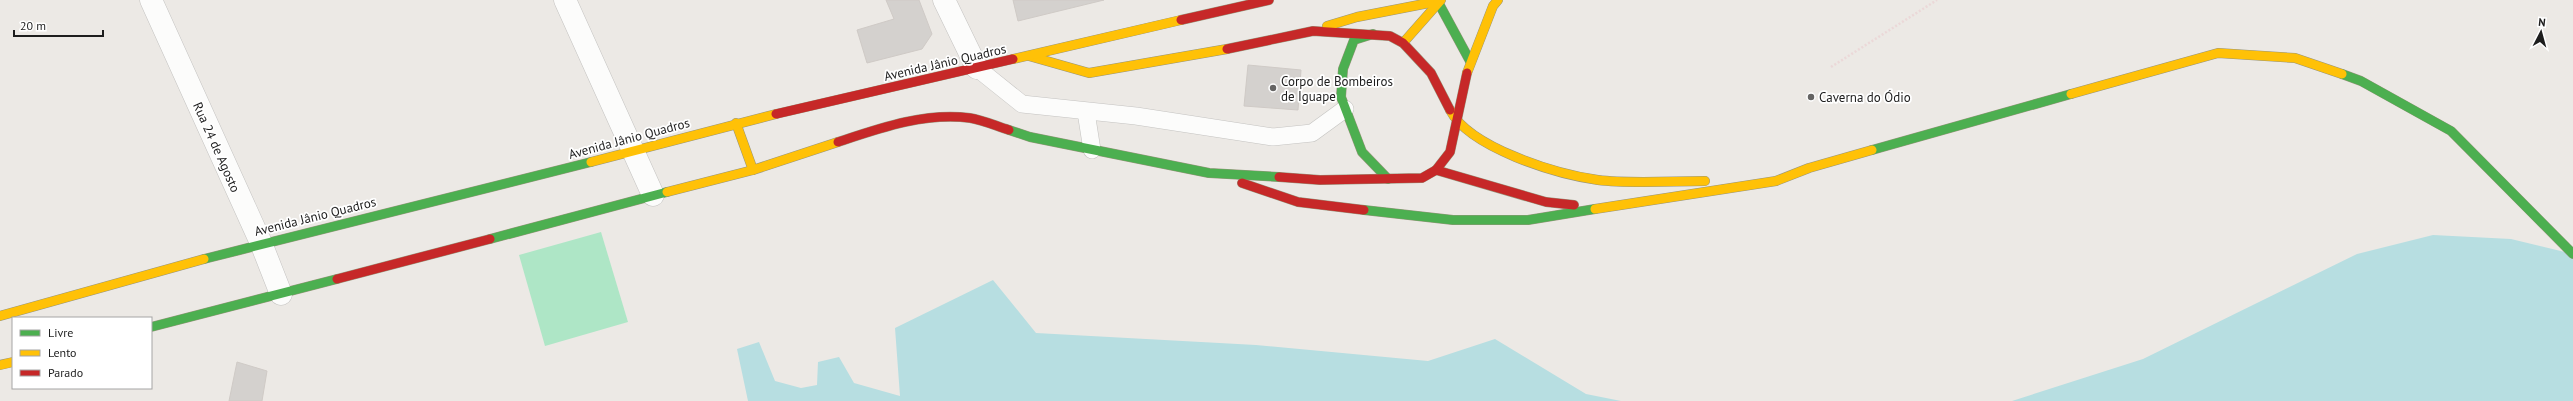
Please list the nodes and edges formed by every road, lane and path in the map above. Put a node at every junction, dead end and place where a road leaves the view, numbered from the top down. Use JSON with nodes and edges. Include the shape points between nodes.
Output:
{"nodes":[{"id":1,"x":151,"y":0,"type":"edge"},
{"id":2,"x":565,"y":0,"type":"edge"},
{"id":3,"x":944,"y":0,"type":"edge"},
{"id":4,"x":1269,"y":0,"type":"edge"},
{"id":5,"x":1439,"y":0,"type":"edge"},
{"id":6,"x":1498,"y":0,"type":"edge"},
{"id":7,"x":1937,"y":0,"type":"edge"},
{"id":8,"x":1313,"y":31,"type":"junction"},
{"id":9,"x":1373,"y":34,"type":"junction"},
{"id":10,"x":1404,"y":42,"type":"junction"},
{"id":11,"x":1027,"y":56,"type":"junction"},
{"id":12,"x":1470,"y":61,"type":"junction"},
{"id":13,"x":1831,"y":67,"type":"dead end"},
{"id":14,"x":977,"y":68,"type":"junction"},
{"id":15,"x":1345,"y":109,"type":"junction"},
{"id":16,"x":1086,"y":112,"type":"junction"},
{"id":17,"x":1456,"y":121,"type":"junction"},
{"id":18,"x":736,"y":123,"type":"junction"},
{"id":19,"x":1092,"y":150,"type":"junction"},
{"id":20,"x":635,"y":151,"type":"junction"},
{"id":21,"x":753,"y":170,"type":"junction"},
{"id":22,"x":1436,"y":170,"type":"junction"},
{"id":23,"x":1209,"y":172,"type":"junction"},
{"id":24,"x":1388,"y":179,"type":"junction"},
{"id":25,"x":1776,"y":181,"type":"junction"},
{"id":26,"x":653,"y":195,"type":"junction"},
{"id":27,"x":1598,"y":208,"type":"junction"},
{"id":28,"x":261,"y":243,"type":"junction"},
{"id":29,"x":2573,"y":254,"type":"edge"},
{"id":30,"x":281,"y":294,"type":"junction"},
{"id":31,"x":0,"y":316,"type":"edge"},
{"id":32,"x":152,"y":327,"type":"edge"},
{"id":33,"x":12,"y":362,"type":"edge"},
{"id":34,"x":0,"y":365,"type":"edge"}],
"edges":[{"from":1,"to":28,"type":"street","name":"Rua 24 de Agosto"},
{"from":2,"to":20,"type":"street"},
{"from":3,"to":14,"type":"street"},
{"from":4,"to":11,"type":"main road","name":"Avenida Jânio Quadros"},
{"from":5,"to":8,"type":"main road","via":[[1357,17]]},
{"from":5,"to":10,"type":"main road"},
{"from":5,"to":12,"type":"main road"},
{"from":6,"to":12,"type":"main road","via":[[1493,6]]},
{"from":7,"to":13,"type":"path"},
{"from":8,"to":9,"type":"main road"},
{"from":8,"to":11,"type":"main road","via":[[1209,53],[1089,73]]},
{"from":9,"to":10,"type":"main road","via":[[1390,36]]},
{"from":9,"to":15,"type":"main road","via":[[1354,40],[1342,69],[1341,97]]},
{"from":10,"to":17,"type":"main road","via":[[1431,73]]},
{"from":11,"to":14,"type":"main road","name":"Avenida Jânio Quadros"},
{"from":12,"to":17,"type":"main road"},
{"from":14,"to":16,"type":"lane","via":[[1022,104]]},
{"from":14,"to":18,"type":"main road","name":"Avenida Jânio Quadros"},
{"from":15,"to":16,"type":"lane","via":[[1312,133],[1273,137],[1136,116]]},
{"from":15,"to":24,"type":"main road","via":[[1362,152]]},
{"from":16,"to":19,"type":"lane"},
{"from":17,"to":22,"type":"main road","via":[[1450,152]]},
{"from":17,"to":25,"type":"main road","via":[[1490,145],[1547,169],[1599,180]]},
{"from":18,"to":20,"type":"main road","name":"Avenida Jânio Quadros"},
{"from":18,"to":21,"type":"main road"},
{"from":19,"to":21,"type":"main road","via":[[1030,137],[971,118],[934,116],[890,125]]},
{"from":19,"to":23,"type":"main road"},
{"from":20,"to":26,"type":"street"},
{"from":20,"to":28,"type":"main road","name":"Avenida Jânio Quadros"},
{"from":21,"to":26,"type":"main road"},
{"from":22,"to":24,"type":"main road","via":[[1422,178]]},
{"from":22,"to":27,"type":"main road","via":[[1546,202]]},
{"from":23,"to":24,"type":"main road","via":[[1320,180]]},
{"from":23,"to":27,"type":"main road","via":[[1298,202],[1453,220],[1528,220]]},
{"from":25,"to":27,"type":"main road"},
{"from":25,"to":29,"type":"main road","via":[[1809,168],[2218,53],[2295,58],[2361,81],[2451,131]]},
{"from":26,"to":30,"type":"main road"},
{"from":28,"to":30,"type":"street","name":"Rua 24 de Agosto"},
{"from":28,"to":31,"type":"main road","name":"Avenida Jânio Quadros"},
{"from":30,"to":32,"type":"main road"},
{"from":33,"to":34,"type":"main road"}]}
